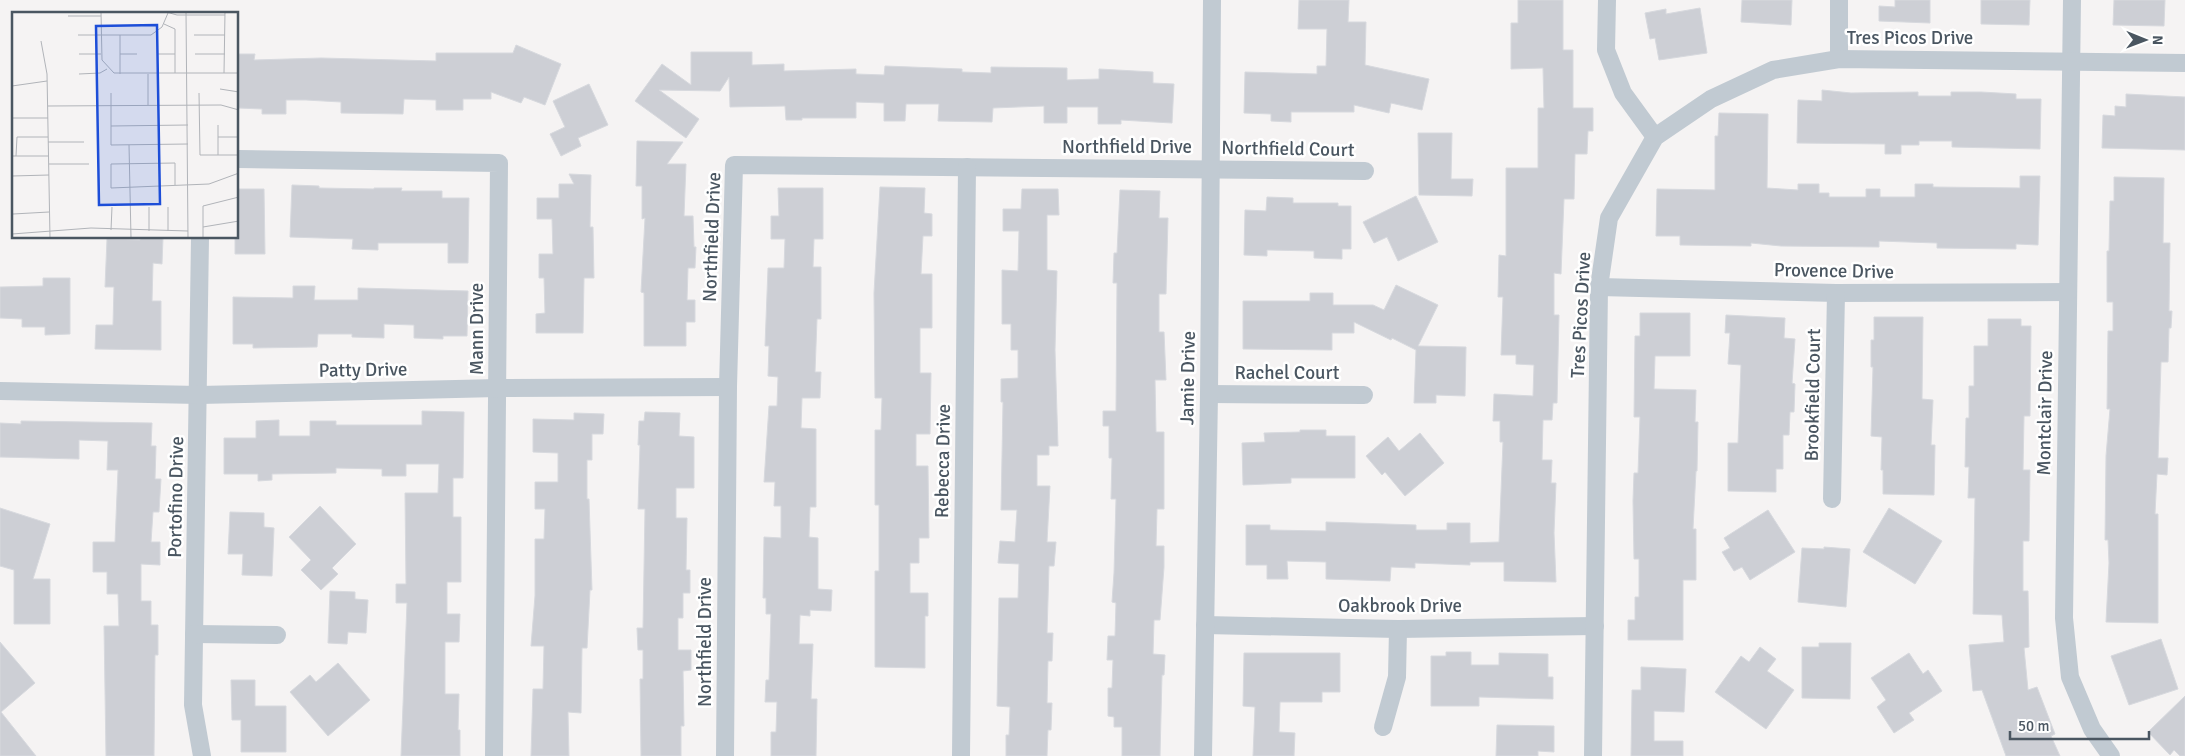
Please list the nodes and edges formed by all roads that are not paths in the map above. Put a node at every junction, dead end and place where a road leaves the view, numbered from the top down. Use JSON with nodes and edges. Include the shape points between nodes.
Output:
{"nodes":[{"id":1,"x":1212,"y":0,"type":"edge"},
{"id":2,"x":1607,"y":0,"type":"edge"},
{"id":3,"x":1839,"y":0,"type":"edge"},
{"id":4,"x":2072,"y":0,"type":"edge"},
{"id":5,"x":1839,"y":59,"type":"junction"},
{"id":6,"x":2071,"y":60,"type":"junction"},
{"id":7,"x":2185,"y":63,"type":"edge"},
{"id":8,"x":1655,"y":137,"type":"junction"},
{"id":9,"x":239,"y":159,"type":"edge"},
{"id":10,"x":967,"y":167,"type":"junction"},
{"id":11,"x":1210,"y":169,"type":"junction"},
{"id":12,"x":1365,"y":171,"type":"dead end"},
{"id":13,"x":200,"y":239,"type":"edge"},
{"id":14,"x":1599,"y":287,"type":"junction"},
{"id":15,"x":2068,"y":292,"type":"junction"},
{"id":16,"x":1836,"y":293,"type":"junction"},
{"id":17,"x":728,"y":387,"type":"junction"},
{"id":18,"x":498,"y":388,"type":"junction"},
{"id":19,"x":0,"y":392,"type":"edge"},
{"id":20,"x":1209,"y":394,"type":"junction"},
{"id":21,"x":199,"y":395,"type":"junction"},
{"id":22,"x":1364,"y":395,"type":"dead end"},
{"id":23,"x":1832,"y":498,"type":"dead end"},
{"id":24,"x":1205,"y":625,"type":"junction"},
{"id":25,"x":1595,"y":626,"type":"junction"},
{"id":26,"x":1398,"y":629,"type":"junction"},
{"id":27,"x":194,"y":634,"type":"junction"},
{"id":28,"x":277,"y":636,"type":"dead end"},
{"id":29,"x":1383,"y":727,"type":"dead end"},
{"id":30,"x":202,"y":756,"type":"edge"},
{"id":31,"x":494,"y":756,"type":"edge"},
{"id":32,"x":725,"y":756,"type":"edge"},
{"id":33,"x":961,"y":756,"type":"edge"},
{"id":34,"x":1203,"y":756,"type":"edge"},
{"id":35,"x":1594,"y":756,"type":"edge"},
{"id":36,"x":2110,"y":756,"type":"edge"}],
"edges":[{"from":1,"to":11,"type":"street","name":"Jamie Drive"},
{"from":2,"to":8,"type":"street","via":[[1606,50],[1623,93]]},
{"from":3,"to":5,"type":"street"},
{"from":4,"to":6,"type":"street","name":"Montclair Drive"},
{"from":5,"to":6,"type":"street","name":"Tres Picos Drive"},
{"from":5,"to":8,"type":"street","name":"Tres Picos Drive","via":[[1773,70],[1711,99]]},
{"from":6,"to":7,"type":"street","name":"Tres Picos Drive"},
{"from":6,"to":15,"type":"street","name":"Montclair Drive"},
{"from":8,"to":14,"type":"street","name":"Tres Picos Drive","via":[[1609,218]]},
{"from":9,"to":18,"type":"street","name":"Mann Drive","via":[[499,163]]},
{"from":10,"to":11,"type":"street","name":"Northfield Drive"},
{"from":10,"to":17,"type":"street","name":"Northfield Drive","via":[[734,165]]},
{"from":10,"to":33,"type":"street","name":"Rebecca Drive"},
{"from":11,"to":12,"type":"street","name":"Northfield Court"},
{"from":11,"to":20,"type":"street","name":"Jamie Drive"},
{"from":13,"to":21,"type":"street","name":"Portofino Drive"},
{"from":14,"to":16,"type":"street","name":"Provence Drive"},
{"from":14,"to":25,"type":"street","name":"Tres Picos Drive"},
{"from":15,"to":16,"type":"street","name":"Provence Drive"},
{"from":15,"to":36,"type":"street","name":"Montclair Drive","via":[[2064,618],[2070,677],[2092,729]]},
{"from":16,"to":23,"type":"street","name":"Brookfield Court"},
{"from":17,"to":18,"type":"street","name":"Patty Drive"},
{"from":17,"to":32,"type":"street","name":"Northfield Drive"},
{"from":18,"to":21,"type":"street","name":"Patty Drive"},
{"from":18,"to":31,"type":"street","name":"Mann Drive"},
{"from":19,"to":21,"type":"street","name":"Patty Drive"},
{"from":20,"to":22,"type":"street","name":"Rachel Court"},
{"from":20,"to":24,"type":"street","name":"Jamie Drive"},
{"from":21,"to":27,"type":"street","name":"Portofino Drive"},
{"from":24,"to":26,"type":"street","name":"Oakbrook Drive"},
{"from":24,"to":34,"type":"street","name":"Jamie Drive"},
{"from":25,"to":26,"type":"street","name":"Oakbrook Drive"},
{"from":25,"to":35,"type":"street","name":"Tres Picos Drive"},
{"from":26,"to":29,"type":"street","via":[[1397,677]]},
{"from":27,"to":28,"type":"street"},
{"from":27,"to":30,"type":"street","name":"Portofino Drive","via":[[192,705]]}]}
